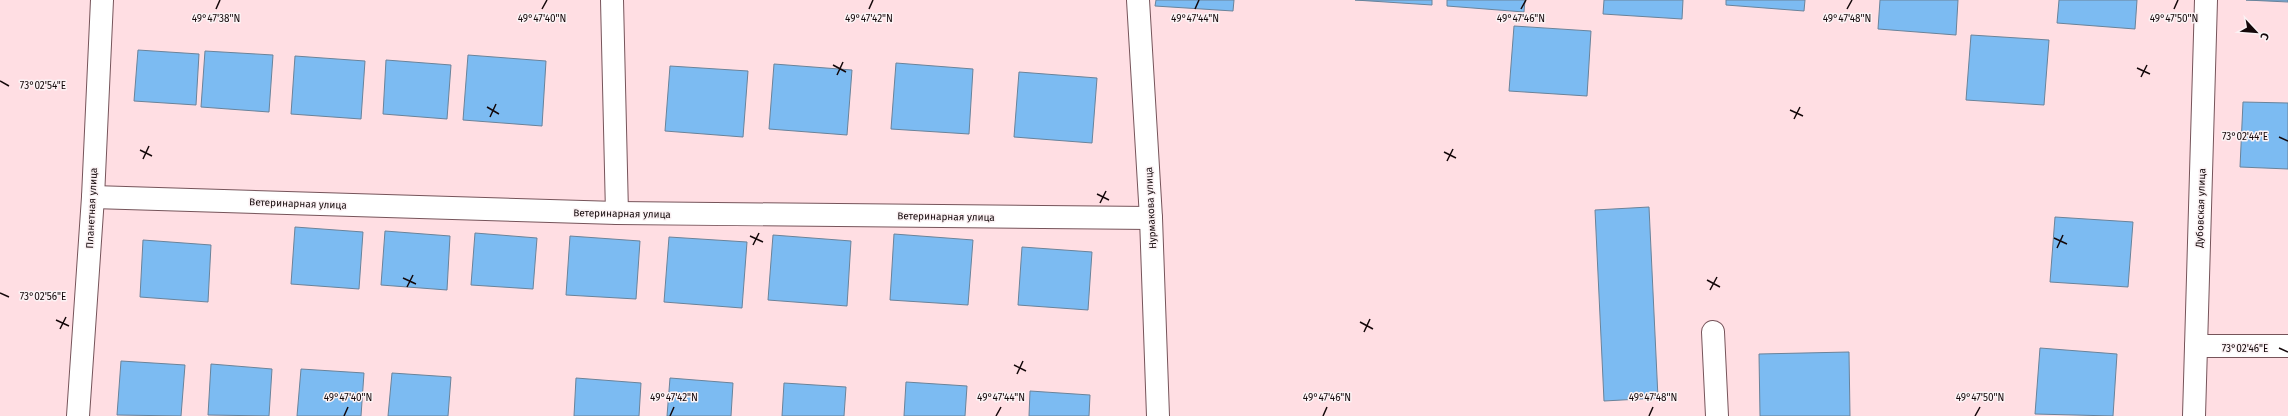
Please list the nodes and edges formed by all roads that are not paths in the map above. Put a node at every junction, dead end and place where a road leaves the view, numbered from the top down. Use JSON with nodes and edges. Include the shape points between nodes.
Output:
{"nodes":[{"id":1,"x":102,"y":0,"type":"edge"},
{"id":2,"x":612,"y":0,"type":"edge"},
{"id":3,"x":1138,"y":0,"type":"edge"},
{"id":4,"x":2206,"y":0,"type":"edge"},
{"id":5,"x":93,"y":197,"type":"junction"},
{"id":6,"x":618,"y":213,"type":"junction"},
{"id":7,"x":1151,"y":218,"type":"junction"},
{"id":8,"x":1714,"y":332,"type":"dead end"},
{"id":9,"x":2196,"y":346,"type":"junction"},
{"id":10,"x":2288,"y":346,"type":"edge"},
{"id":11,"x":78,"y":416,"type":"edge"},
{"id":12,"x":1158,"y":416,"type":"edge"},
{"id":13,"x":1717,"y":416,"type":"edge"},
{"id":14,"x":2194,"y":416,"type":"edge"}],
"edges":[{"from":1,"to":5,"type":"street","name":"Планетная улица"},
{"from":2,"to":6,"type":"street"},
{"from":3,"to":7,"type":"street","name":"Нурмакова улица"},
{"from":4,"to":9,"type":"street","name":"Дубовская улица"},
{"from":5,"to":6,"type":"street","name":"Ветеринарная улица"},
{"from":5,"to":11,"type":"street","name":"Планетная улица"},
{"from":6,"to":7,"type":"street","name":"Ветеринарная улица"},
{"from":7,"to":12,"type":"street","name":"Нурмакова улица"},
{"from":8,"to":13,"type":"street"},
{"from":9,"to":10,"type":"street"},
{"from":9,"to":14,"type":"street","name":"Дубовская улица"}]}
